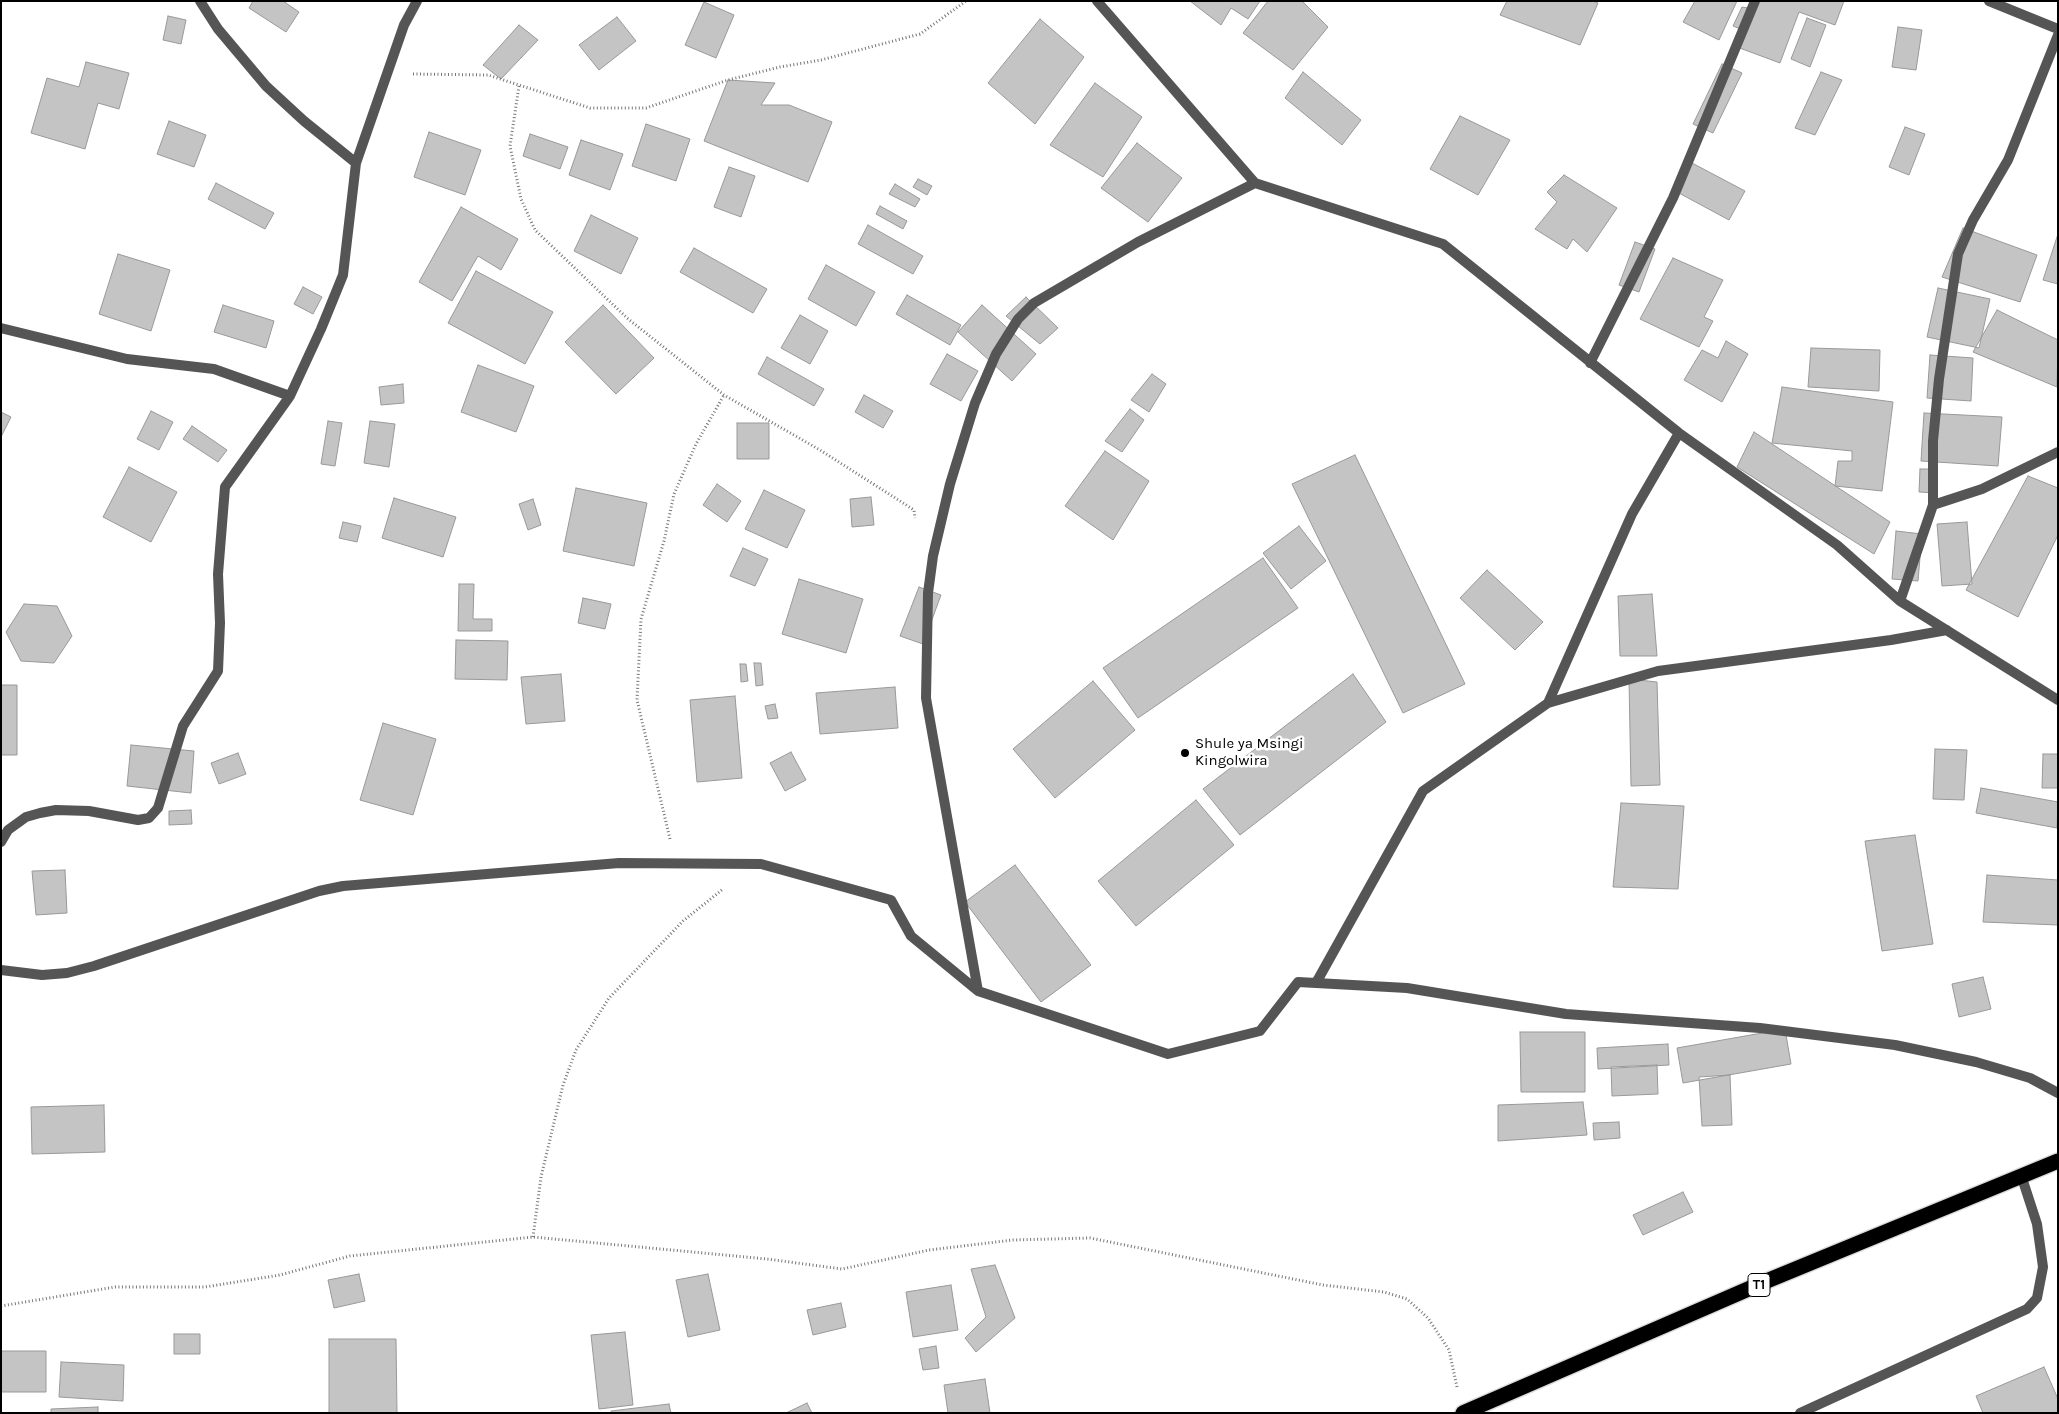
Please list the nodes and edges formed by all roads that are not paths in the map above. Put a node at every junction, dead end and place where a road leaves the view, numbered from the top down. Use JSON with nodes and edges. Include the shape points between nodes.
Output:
{"nodes":[{"id":1,"x":200,"y":1,"type":"edge"},
{"id":2,"x":418,"y":1,"type":"edge"},
{"id":3,"x":1097,"y":1,"type":"edge"},
{"id":4,"x":1755,"y":1,"type":"edge"},
{"id":5,"x":1989,"y":1,"type":"edge"},
{"id":6,"x":2058,"y":29,"type":"edge"},
{"id":7,"x":2058,"y":35,"type":"edge"},
{"id":8,"x":356,"y":163,"type":"junction"},
{"id":9,"x":1255,"y":183,"type":"junction"},
{"id":10,"x":1,"y":328,"type":"edge"},
{"id":11,"x":1590,"y":363,"type":"junction"},
{"id":12,"x":290,"y":396,"type":"junction"},
{"id":13,"x":1679,"y":433,"type":"junction"},
{"id":14,"x":2058,"y":452,"type":"edge"},
{"id":15,"x":1933,"y":505,"type":"junction"},
{"id":16,"x":1900,"y":601,"type":"junction"},
{"id":17,"x":1947,"y":630,"type":"junction"},
{"id":18,"x":2058,"y":700,"type":"edge"},
{"id":19,"x":1548,"y":703,"type":"junction"},
{"id":20,"x":1,"y":842,"type":"edge"},
{"id":21,"x":1,"y":970,"type":"edge"},
{"id":22,"x":1316,"y":983,"type":"junction"},
{"id":23,"x":978,"y":991,"type":"junction"},
{"id":24,"x":2058,"y":1093,"type":"edge"},
{"id":25,"x":2058,"y":1161,"type":"edge"},
{"id":26,"x":2022,"y":1178,"type":"junction"},
{"id":27,"x":1463,"y":1413,"type":"edge"},
{"id":28,"x":1800,"y":1413,"type":"edge"}],
"edges":[{"from":1,"to":8,"type":"street","via":[[218,29],[266,86]]},
{"from":2,"to":8,"type":"street","via":[[404,25]]},
{"from":3,"to":9,"type":"street"},
{"from":4,"to":11,"type":"street","via":[[1673,198]]},
{"from":5,"to":6,"type":"street"},
{"from":7,"to":15,"type":"street","via":[[2008,160],[1958,254],[1936,405]]},
{"from":8,"to":12,"type":"street","via":[[342,275]]},
{"from":9,"to":11,"type":"street","via":[[1443,244]]},
{"from":9,"to":23,"type":"street","via":[[1138,242],[1034,303],[1018,319],[996,354],[975,403],[950,484],[933,556],[928,592],[926,698]]},
{"from":10,"to":12,"type":"street","via":[[127,359],[214,369]]},
{"from":11,"to":13,"type":"street"},
{"from":12,"to":20,"type":"street","via":[[225,488],[218,574],[218,671],[182,726],[155,813],[138,820],[89,811],[40,813],[26,817],[8,830]]},
{"from":13,"to":16,"type":"street","via":[[1837,545]]},
{"from":13,"to":19,"type":"street","via":[[1632,514]]},
{"from":14,"to":15,"type":"street","via":[[1982,489]]},
{"from":15,"to":16,"type":"street"},
{"from":16,"to":17,"type":"street"},
{"from":17,"to":18,"type":"street"},
{"from":17,"to":19,"type":"street","via":[[1658,671]]},
{"from":19,"to":22,"type":"street","via":[[1423,791]]},
{"from":21,"to":23,"type":"street","via":[[42,975],[68,973],[343,886],[620,863],[675,862],[761,864],[891,900],[911,936]]},
{"from":22,"to":23,"type":"street","via":[[1298,982],[1260,1031],[1168,1054]]},
{"from":22,"to":24,"type":"street","via":[[1406,988],[1566,1014],[1760,1028],[1895,1045],[1976,1062],[2030,1078]]},
{"from":25,"to":26,"type":"highway","number":"T1"},
{"from":26,"to":27,"type":"highway","number":"T1","via":[[1769,1280]]},
{"from":26,"to":28,"type":"street","via":[[2037,1224],[2043,1267],[2037,1298],[2027,1309]]}]}
